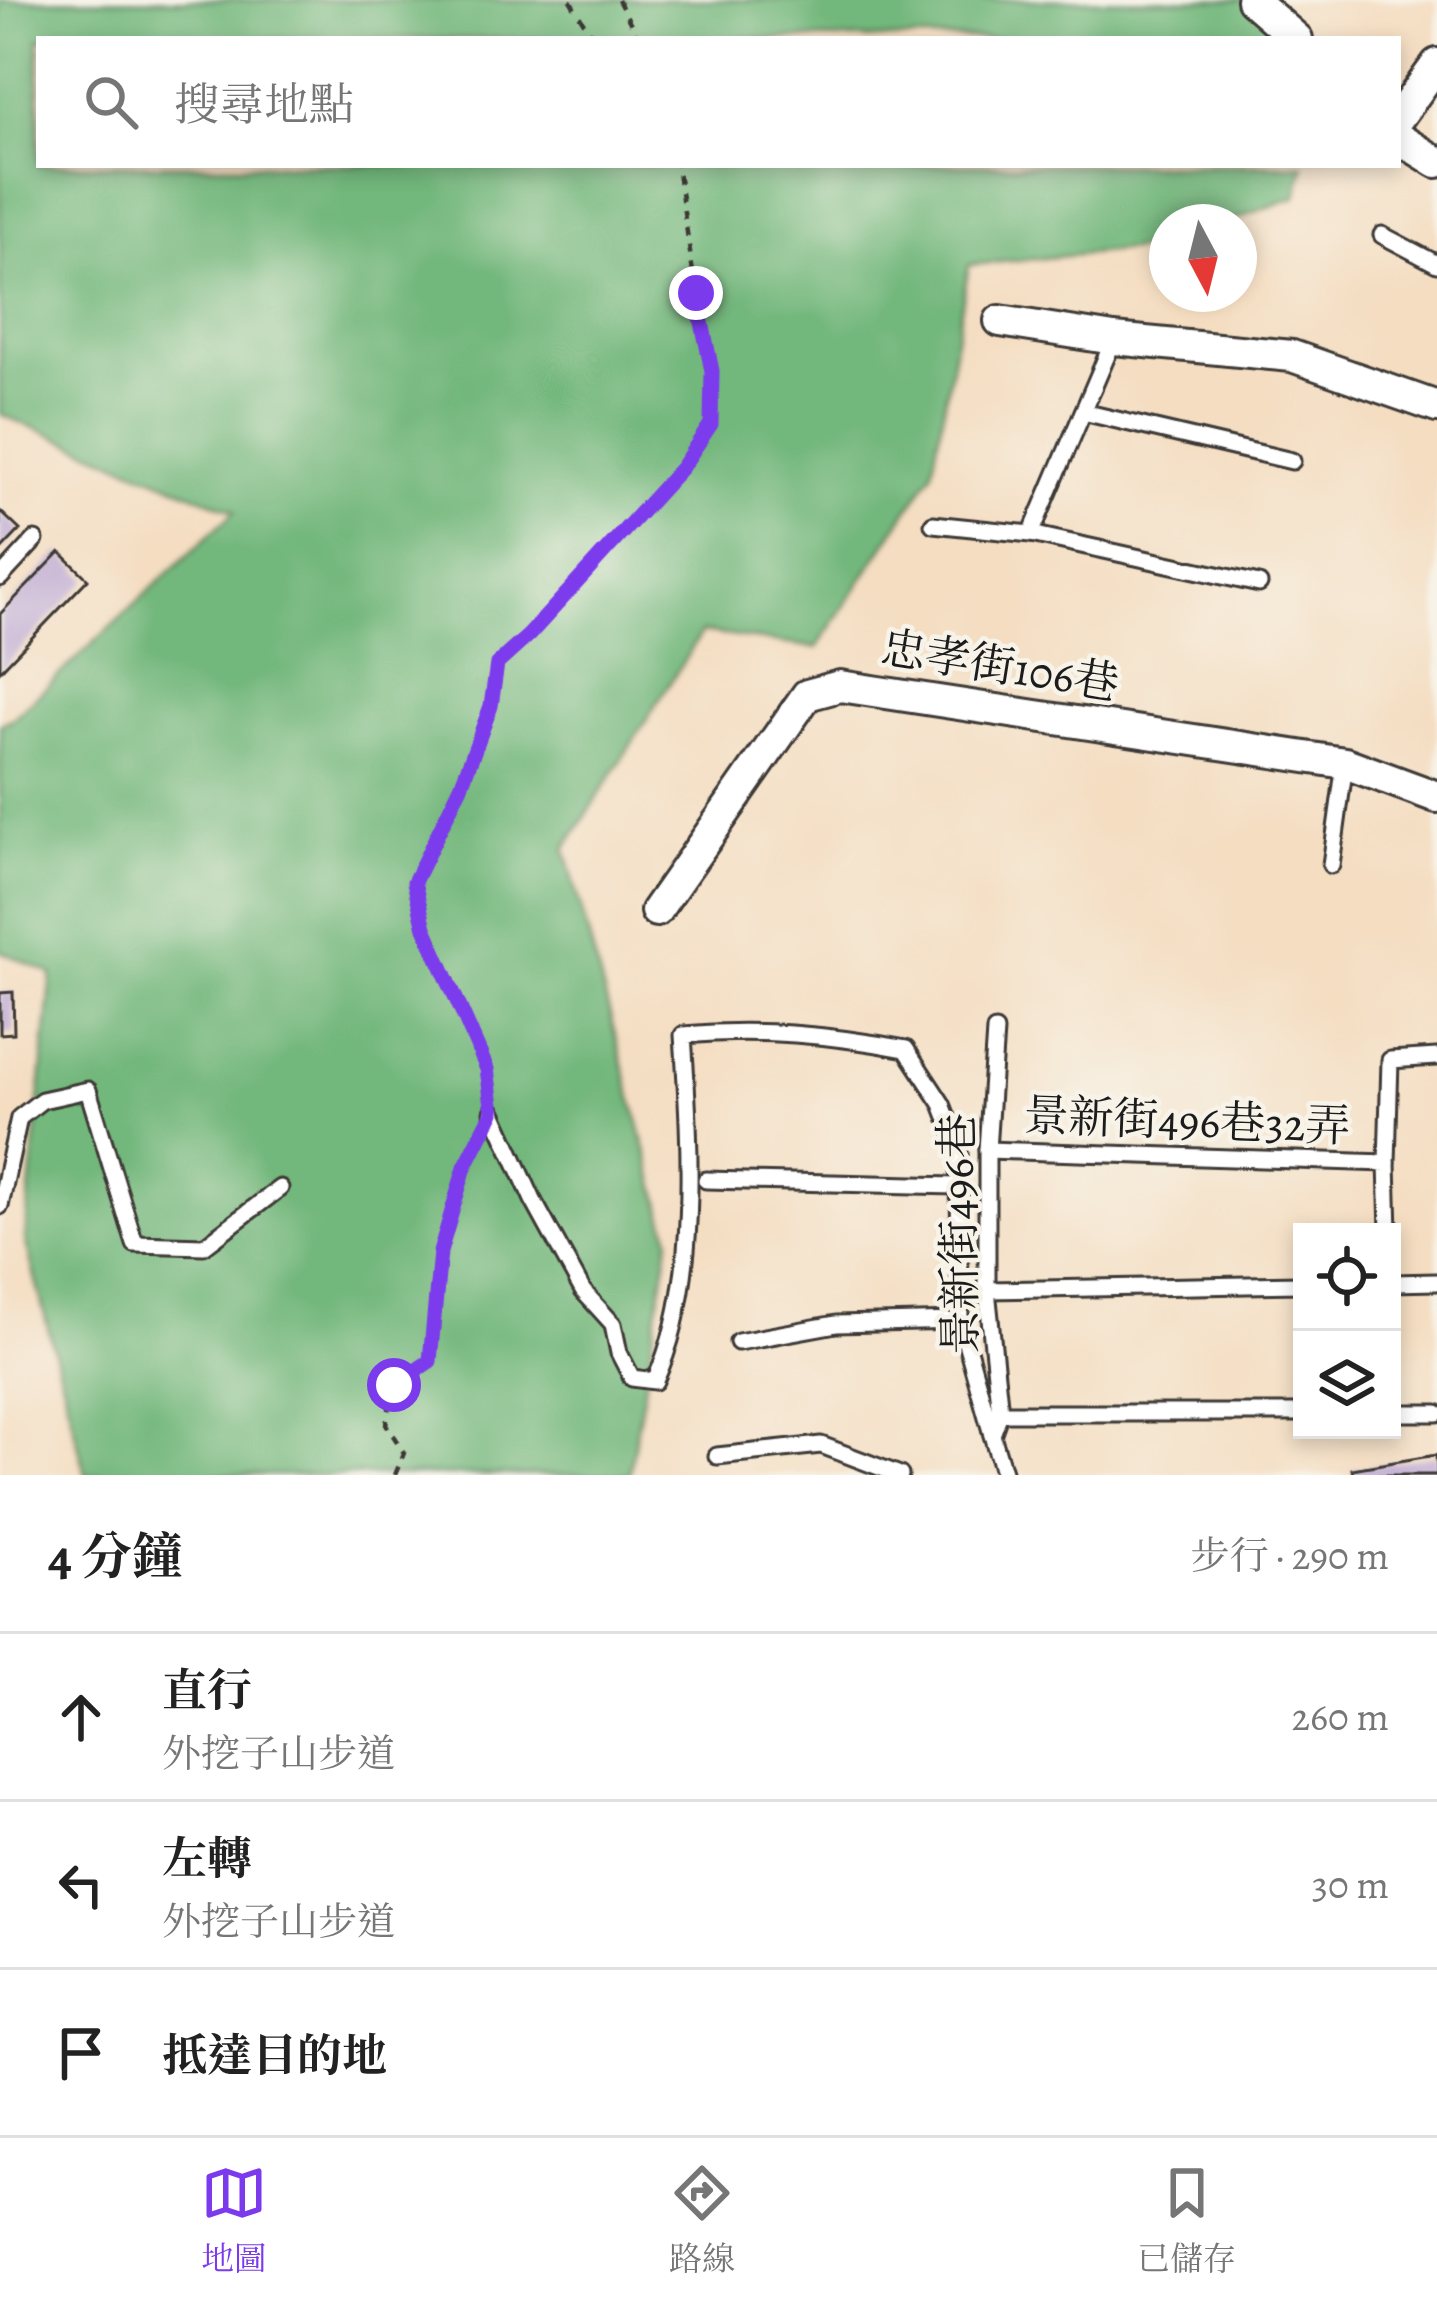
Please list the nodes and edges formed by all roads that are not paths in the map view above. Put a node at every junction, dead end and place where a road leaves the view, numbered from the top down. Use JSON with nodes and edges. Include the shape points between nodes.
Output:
{"nodes":[{"id":1,"x":1252,"y":0,"type":"edge"},
{"id":2,"x":1294,"y":36,"type":"edge"},
{"id":3,"x":1437,"y":64,"type":"edge"},
{"id":4,"x":1401,"y":114,"type":"edge"},
{"id":5,"x":1401,"y":140,"type":"edge"},
{"id":6,"x":1437,"y":162,"type":"edge"},
{"id":7,"x":1382,"y":235,"type":"dead end"},
{"id":8,"x":1437,"y":264,"type":"edge"},
{"id":9,"x":1000,"y":321,"type":"dead end"},
{"id":10,"x":1114,"y":339,"type":"junction"},
{"id":11,"x":1437,"y":406,"type":"edge"},
{"id":12,"x":1083,"y":412,"type":"junction"},
{"id":13,"x":1292,"y":461,"type":"dead end"},
{"id":14,"x":933,"y":524,"type":"dead end"},
{"id":15,"x":1030,"y":534,"type":"junction"},
{"id":16,"x":35,"y":540,"type":"dead end"},
{"id":17,"x":0,"y":578,"type":"edge"},
{"id":18,"x":1259,"y":584,"type":"dead end"},
{"id":19,"x":1345,"y":763,"type":"junction"},
{"id":20,"x":1437,"y":797,"type":"edge"},
{"id":21,"x":1331,"y":865,"type":"dead end"},
{"id":22,"x":656,"y":911,"type":"dead end"},
{"id":23,"x":994,"y":1031,"type":"dead end"},
{"id":24,"x":1437,"y":1057,"type":"edge"},
{"id":25,"x":493,"y":1112,"type":"road end"},
{"id":26,"x":987,"y":1150,"type":"junction"},
{"id":27,"x":1388,"y":1163,"type":"junction"},
{"id":28,"x":706,"y":1180,"type":"dead end"},
{"id":29,"x":956,"y":1186,"type":"junction"},
{"id":30,"x":280,"y":1188,"type":"dead end"},
{"id":31,"x":0,"y":1206,"type":"edge"},
{"id":32,"x":1389,"y":1223,"type":"edge"},
{"id":33,"x":1437,"y":1282,"type":"edge"},
{"id":34,"x":1401,"y":1283,"type":"edge"},
{"id":35,"x":1293,"y":1284,"type":"edge"},
{"id":36,"x":987,"y":1290,"type":"junction"},
{"id":37,"x":960,"y":1321,"type":"junction"},
{"id":38,"x":738,"y":1342,"type":"dead end"},
{"id":39,"x":1401,"y":1412,"type":"edge"},
{"id":40,"x":1437,"y":1412,"type":"edge"},
{"id":41,"x":1000,"y":1413,"type":"junction"},
{"id":42,"x":1293,"y":1413,"type":"edge"},
{"id":43,"x":992,"y":1435,"type":"junction"},
{"id":44,"x":717,"y":1456,"type":"dead end"},
{"id":45,"x":900,"y":1475,"type":"edge"},
{"id":46,"x":1004,"y":1475,"type":"edge"}],
"edges":[{"from":1,"to":2,"type":"street"},
{"from":3,"to":4,"type":"street"},
{"from":5,"to":6,"type":"street"},
{"from":7,"to":8,"type":"lane"},
{"from":9,"to":10,"type":"street"},
{"from":10,"to":11,"type":"street","via":[[1292,356]]},
{"from":10,"to":12,"type":"lane"},
{"from":12,"to":13,"type":"lane"},
{"from":12,"to":15,"type":"lane"},
{"from":14,"to":15,"type":"lane"},
{"from":15,"to":18,"type":"lane"},
{"from":16,"to":17,"type":"lane"},
{"from":19,"to":20,"type":"street","name":"忠孝街106巷"},
{"from":19,"to":21,"type":"lane"},
{"from":19,"to":22,"type":"street","name":"忠孝街106巷","via":[[840,686],[807,694]]},
{"from":23,"to":26,"type":"lane","name":"景新街496巷"},
{"from":24,"to":27,"type":"lane","via":[[1390,1060]]},
{"from":25,"to":29,"type":"lane","name":"景新街496巷","via":[[583,1291],[613,1324],[632,1378],[656,1381],[672,1344],[686,1256],[683,1035],[748,1029],[906,1048],[942,1104],[958,1148]]},
{"from":26,"to":27,"type":"lane","name":"景新街496巷32弄"},
{"from":26,"to":36,"type":"lane","name":"景新街496巷"},
{"from":27,"to":32,"type":"lane","name":"景新街496巷32弄"},
{"from":28,"to":29,"type":"lane"},
{"from":29,"to":37,"type":"lane","name":"景新街496巷"},
{"from":30,"to":31,"type":"lane","via":[[204,1246],[134,1244],[88,1090],[42,1100],[19,1118]]},
{"from":33,"to":34,"type":"lane"},
{"from":35,"to":36,"type":"lane"},
{"from":36,"to":41,"type":"lane","name":"景新街496巷"},
{"from":37,"to":38,"type":"lane","via":[[836,1324]]},
{"from":37,"to":43,"type":"lane","name":"景新街496巷"},
{"from":39,"to":40,"type":"lane"},
{"from":41,"to":42,"type":"lane"},
{"from":41,"to":43,"type":"lane","name":"景新街496巷"},
{"from":43,"to":46,"type":"lane","name":"景新街496巷"},
{"from":44,"to":45,"type":"lane","via":[[821,1444]]}]}
